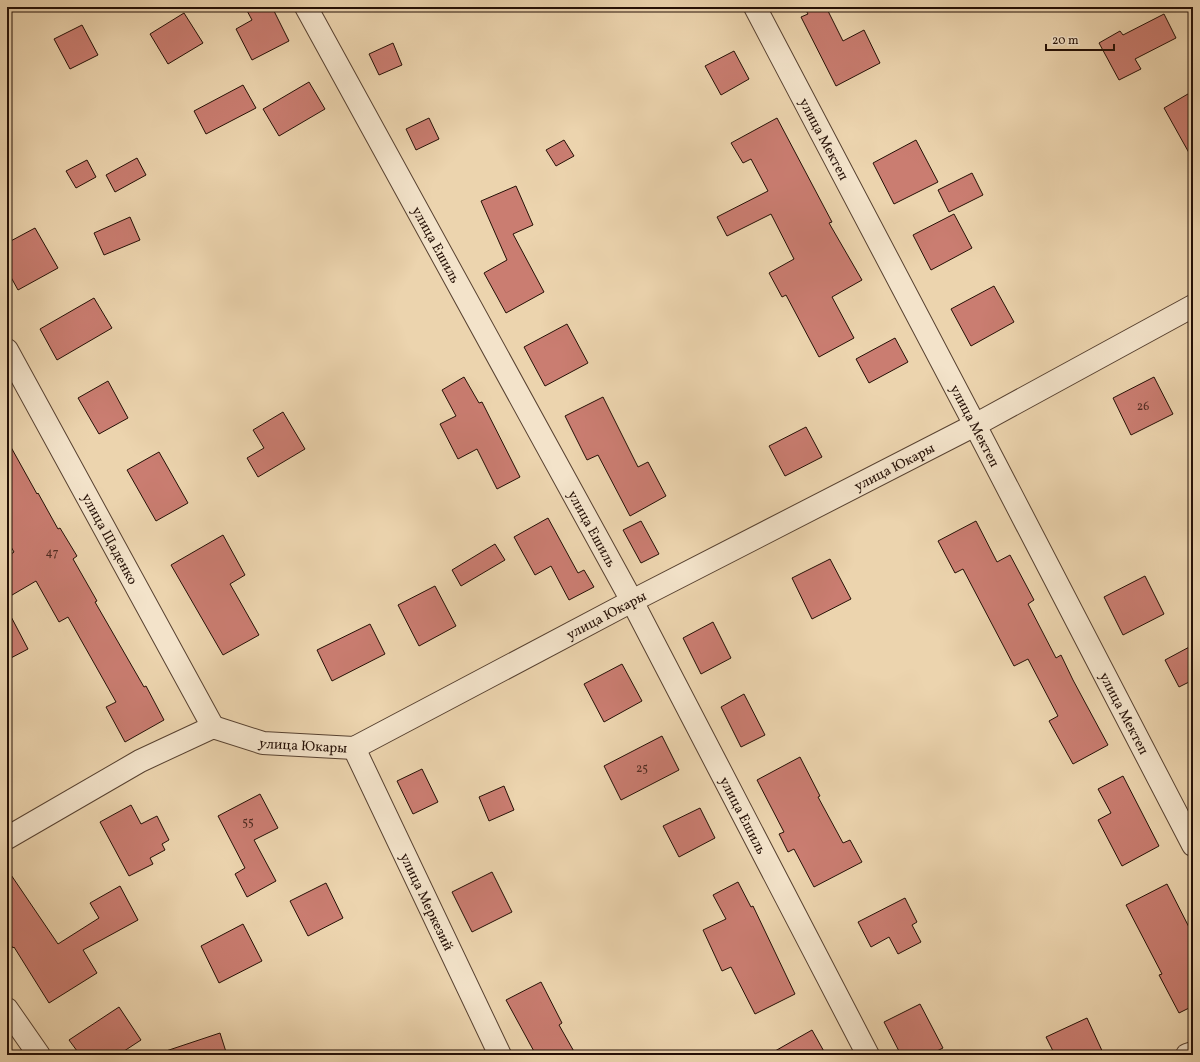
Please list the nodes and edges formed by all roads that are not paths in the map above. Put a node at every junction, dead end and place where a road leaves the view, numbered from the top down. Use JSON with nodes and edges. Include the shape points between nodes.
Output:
{"nodes":[{"id":1,"x":306,"y":7,"type":"edge"},
{"id":2,"x":755,"y":7,"type":"edge"},
{"id":3,"x":1193,"y":306,"type":"edge"},
{"id":4,"x":7,"y":350,"type":"edge"},
{"id":5,"x":976,"y":425,"type":"junction"},
{"id":6,"x":632,"y":601,"type":"junction"},
{"id":7,"x":213,"y":727,"type":"junction"},
{"id":8,"x":354,"y":748,"type":"junction"},
{"id":9,"x":7,"y":838,"type":"edge"},
{"id":10,"x":1193,"y":845,"type":"edge"},
{"id":11,"x":7,"y":1008,"type":"edge"},
{"id":12,"x":1193,"y":1052,"type":"edge"},
{"id":13,"x":39,"y":1055,"type":"edge"},
{"id":14,"x":500,"y":1055,"type":"edge"},
{"id":15,"x":868,"y":1055,"type":"edge"},
{"id":16,"x":1187,"y":1055,"type":"edge"}],
"edges":[{"from":1,"to":6,"type":"street","name":"улица Ешиль"},
{"from":2,"to":5,"type":"street","name":"улица Мектеп"},
{"from":3,"to":5,"type":"street","name":"улица Юкары"},
{"from":4,"to":7,"type":"street","name":"улица Щаденко"},
{"from":5,"to":6,"type":"street","name":"улица Юкары"},
{"from":5,"to":10,"type":"street","name":"улица Мектеп"},
{"from":6,"to":8,"type":"street","name":"улица Юкары"},
{"from":6,"to":15,"type":"street","name":"улица Ешиль"},
{"from":7,"to":8,"type":"street","name":"улица Юкары","via":[[263,743]]},
{"from":7,"to":9,"type":"street","via":[[140,761]]},
{"from":8,"to":14,"type":"street","name":"улица Меркезий"},
{"from":11,"to":13,"type":"street"},
{"from":12,"to":16,"type":"street"}]}
